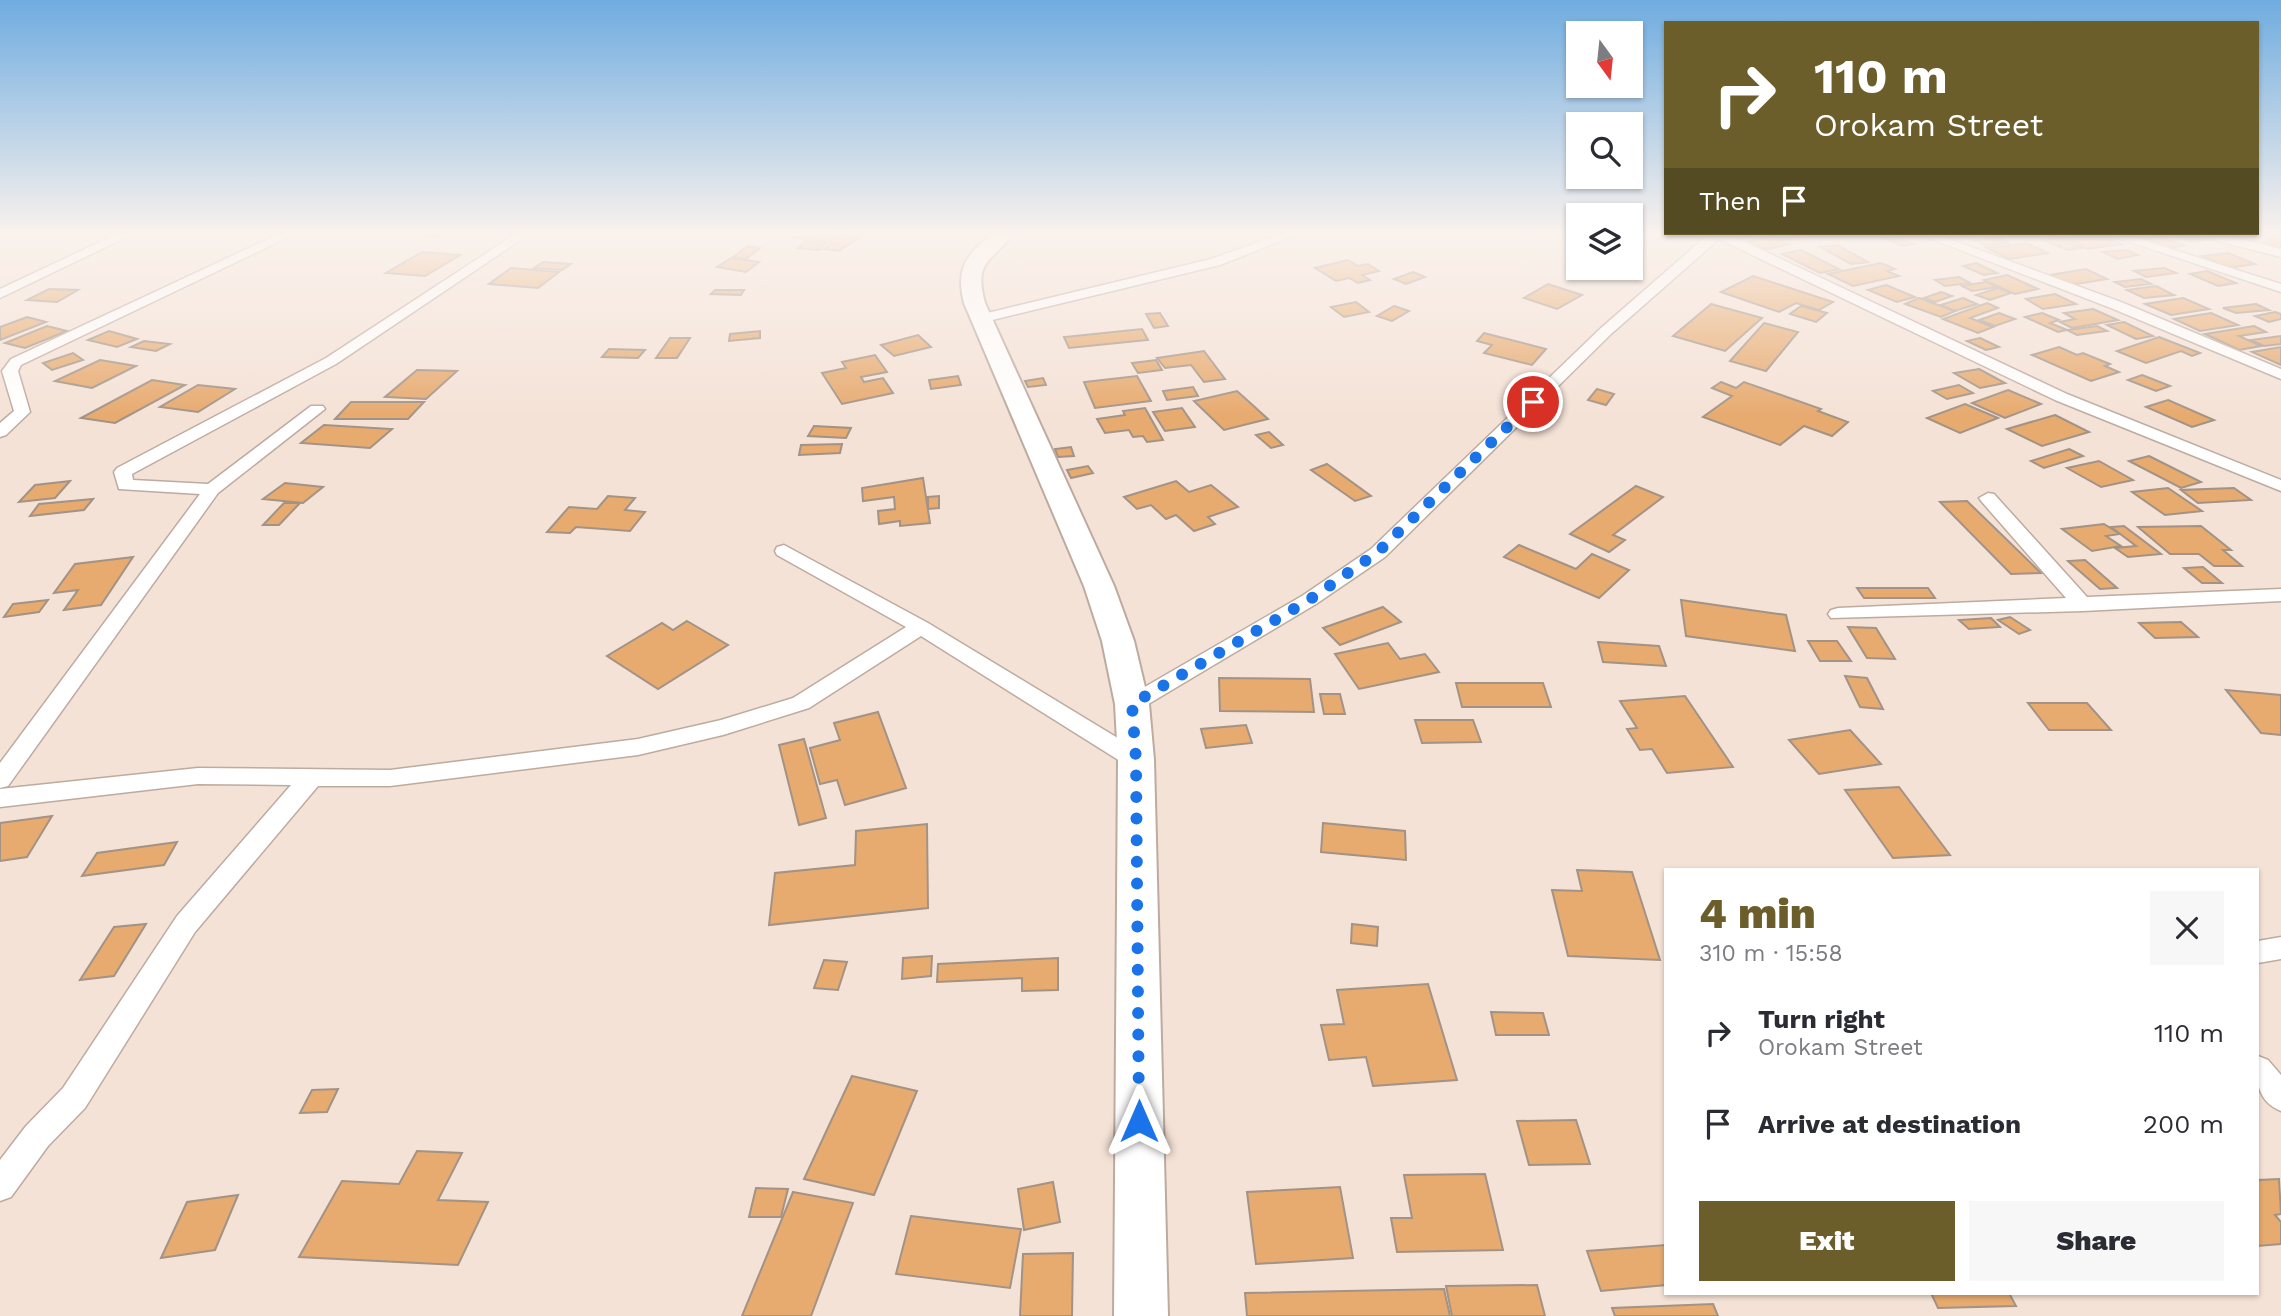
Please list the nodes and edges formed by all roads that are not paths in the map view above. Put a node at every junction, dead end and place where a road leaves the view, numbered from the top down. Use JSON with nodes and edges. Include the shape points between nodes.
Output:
{"nodes":[{"id":1,"x":160,"y":294,"type":"edge"},
{"id":2,"x":432,"y":294,"type":"edge"},
{"id":3,"x":971,"y":294,"type":"edge"},
{"id":4,"x":1081,"y":294,"type":"edge"},
{"id":5,"x":1647,"y":294,"type":"edge"},
{"id":6,"x":1846,"y":294,"type":"edge"},
{"id":7,"x":2087,"y":294,"type":"edge"},
{"id":8,"x":980,"y":319,"type":"junction"},
{"id":9,"x":2281,"y":374,"type":"edge"},
{"id":10,"x":317,"y":409,"type":"dead end"},
{"id":11,"x":0,"y":432,"type":"edge"},
{"id":12,"x":2281,"y":486,"type":"edge"},
{"id":13,"x":212,"y":489,"type":"junction"},
{"id":14,"x":1988,"y":498,"type":"dead end"},
{"id":15,"x":784,"y":551,"type":"dead end"},
{"id":16,"x":2281,"y":594,"type":"edge"},
{"id":17,"x":2083,"y":605,"type":"junction"},
{"id":18,"x":1838,"y":614,"type":"dead end"},
{"id":19,"x":921,"y":627,"type":"junction"},
{"id":20,"x":1132,"y":704,"type":"junction"},
{"id":21,"x":1136,"y":760,"type":"junction"},
{"id":22,"x":312,"y":777,"type":"junction"},
{"id":23,"x":0,"y":780,"type":"edge"},
{"id":24,"x":0,"y":798,"type":"edge"},
{"id":25,"x":2281,"y":948,"type":"edge"},
{"id":26,"x":2259,"y":952,"type":"edge"},
{"id":27,"x":2259,"y":1070,"type":"edge"},
{"id":28,"x":2281,"y":1097,"type":"edge"},
{"id":29,"x":0,"y":1186,"type":"edge"},
{"id":30,"x":1141,"y":1316,"type":"edge"}],
"edges":[{"from":1,"to":11,"type":"street","via":[[16,362],[10,371],[22,412]]},
{"from":2,"to":13,"type":"street","via":[[331,361],[123,472],[125,485]]},
{"from":3,"to":8,"type":"main road"},
{"from":4,"to":8,"type":"street"},
{"from":5,"to":20,"type":"street","via":[[1378,552],[1309,600]]},
{"from":6,"to":12,"type":"street","via":[[2061,397]]},
{"from":7,"to":9,"type":"street"},
{"from":8,"to":20,"type":"main road","via":[[1099,586]]},
{"from":10,"to":13,"type":"street"},
{"from":13,"to":23,"type":"street"},
{"from":14,"to":17,"type":"street"},
{"from":15,"to":19,"type":"street"},
{"from":16,"to":17,"type":"street"},
{"from":17,"to":18,"type":"street"},
{"from":19,"to":21,"type":"street"},
{"from":19,"to":22,"type":"street","via":[[801,703],[723,727],[638,747],[502,766],[390,778]]},
{"from":20,"to":21,"type":"main road"},
{"from":21,"to":30,"type":"main road"},
{"from":22,"to":24,"type":"street","via":[[198,776]]},
{"from":22,"to":29,"type":"street","via":[[186,924],[74,1098],[37,1136]]},
{"from":25,"to":26,"type":"street"},
{"from":27,"to":28,"type":"street"}]}
